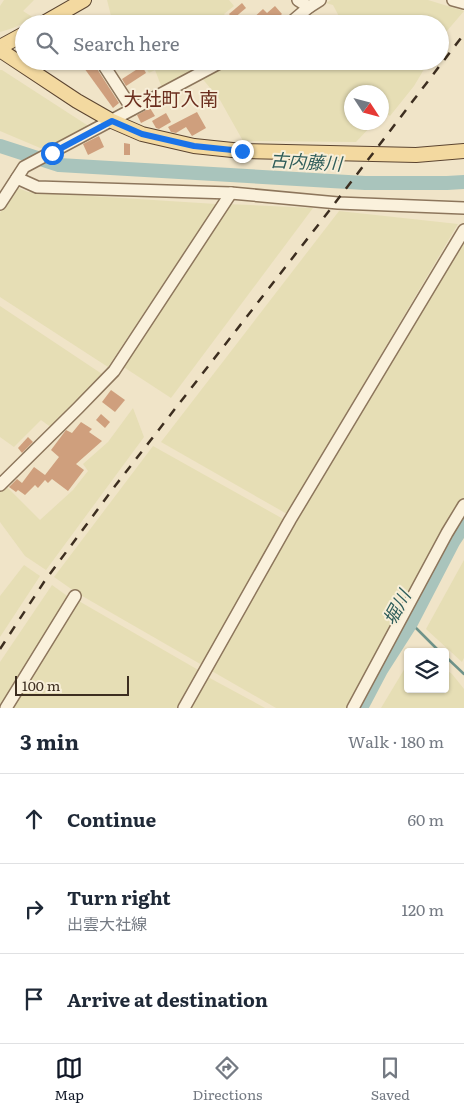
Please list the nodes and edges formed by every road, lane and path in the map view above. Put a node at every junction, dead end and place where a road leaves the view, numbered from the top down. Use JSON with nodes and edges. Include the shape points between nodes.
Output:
{"nodes":[{"id":1,"x":84,"y":0,"type":"edge"},
{"id":2,"x":298,"y":0,"type":"edge"},
{"id":3,"x":320,"y":0,"type":"edge"},
{"id":4,"x":453,"y":0,"type":"edge"},
{"id":5,"x":464,"y":3,"type":"edge"},
{"id":6,"x":310,"y":7,"type":"junction"},
{"id":7,"x":57,"y":15,"type":"edge"},
{"id":8,"x":300,"y":15,"type":"edge"},
{"id":9,"x":15,"y":40,"type":"edge"},
{"id":10,"x":0,"y":49,"type":"edge"},
{"id":11,"x":15,"y":59,"type":"edge"},
{"id":12,"x":31,"y":70,"type":"edge"},
{"id":13,"x":107,"y":70,"type":"edge"},
{"id":14,"x":206,"y":70,"type":"edge"},
{"id":15,"x":132,"y":109,"type":"junction"},
{"id":16,"x":112,"y":121,"type":"junction"},
{"id":17,"x":464,"y":152,"type":"edge"},
{"id":18,"x":20,"y":174,"type":"junction"},
{"id":19,"x":231,"y":193,"type":"junction"},
{"id":20,"x":0,"y":204,"type":"edge"},
{"id":21,"x":464,"y":208,"type":"edge"},
{"id":22,"x":464,"y":230,"type":"edge"},
{"id":23,"x":0,"y":485,"type":"edge"},
{"id":24,"x":464,"y":505,"type":"edge"},
{"id":25,"x":75,"y":596,"type":"dead end"},
{"id":26,"x":6,"y":708,"type":"edge"},
{"id":27,"x":184,"y":708,"type":"edge"},
{"id":28,"x":353,"y":708,"type":"edge"}],
"edges":[{"from":1,"to":7,"type":"main road"},
{"from":2,"to":6,"type":"street"},
{"from":3,"to":6,"type":"street"},
{"from":4,"to":5,"type":"street"},
{"from":6,"to":8,"type":"street"},
{"from":9,"to":10,"type":"main road"},
{"from":10,"to":11,"type":"main road"},
{"from":12,"to":16,"type":"main road"},
{"from":13,"to":15,"type":"street"},
{"from":14,"to":15,"type":"street"},
{"from":15,"to":16,"type":"street"},
{"from":16,"to":17,"type":"main road","via":[[151,136],[194,146],[242,151],[416,155]]},
{"from":16,"to":18,"type":"street","via":[[24,167]]},
{"from":18,"to":19,"type":"street","via":[[37,187]]},
{"from":18,"to":20,"type":"street"},
{"from":19,"to":21,"type":"street","via":[[338,203]]},
{"from":19,"to":23,"type":"street","via":[[114,371]]},
{"from":22,"to":27,"type":"street","via":[[290,520]]},
{"from":24,"to":28,"type":"street"},
{"from":25,"to":26,"type":"street"}]}
